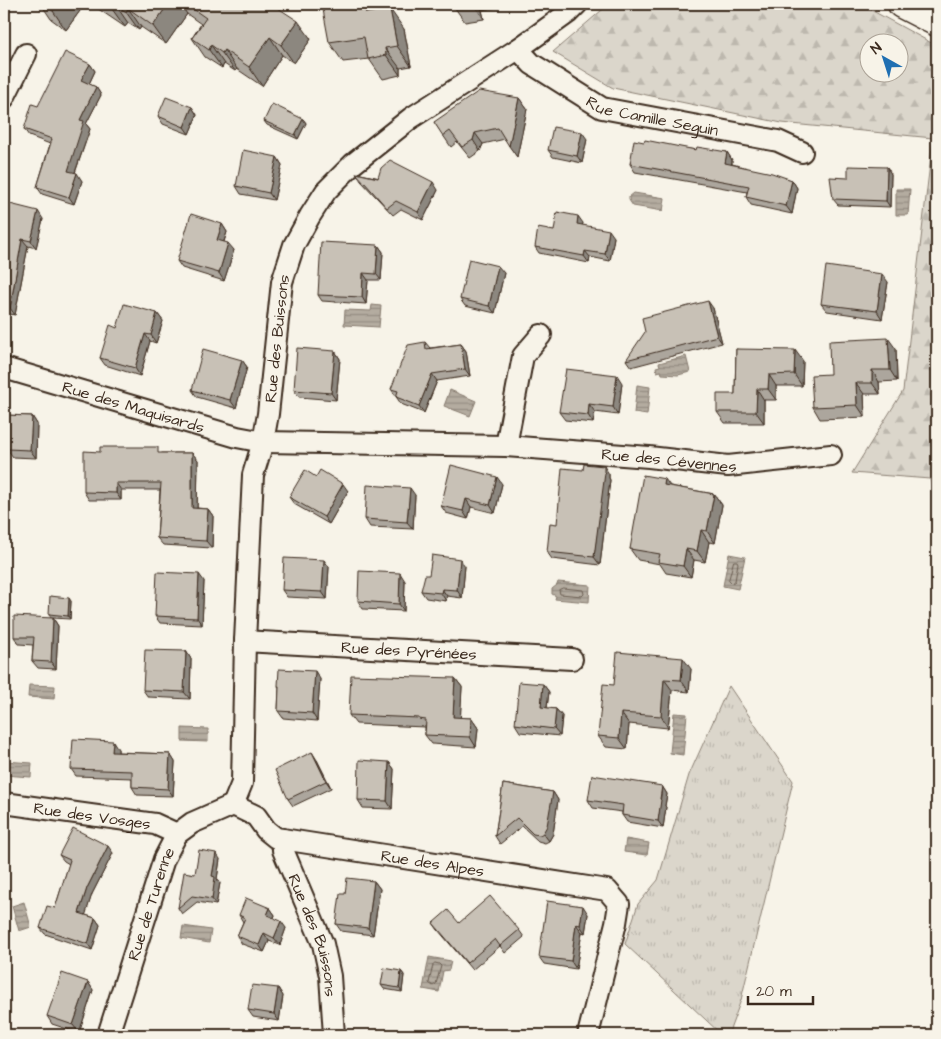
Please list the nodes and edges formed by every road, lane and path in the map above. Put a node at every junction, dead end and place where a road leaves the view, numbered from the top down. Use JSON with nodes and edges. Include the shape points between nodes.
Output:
{"nodes":[{"id":1,"x":577,"y":4,"type":"edge"},
{"id":2,"x":902,"y":4,"type":"edge"},
{"id":3,"x":937,"y":22,"type":"edge"},
{"id":4,"x":518,"y":49,"type":"junction"},
{"id":5,"x":26,"y":54,"type":"dead end"},
{"id":6,"x":4,"y":98,"type":"edge"},
{"id":7,"x":802,"y":152,"type":"dead end"},
{"id":8,"x":541,"y":335,"type":"dead end"},
{"id":9,"x":4,"y":368,"type":"edge"},
{"id":10,"x":264,"y":442,"type":"junction"},
{"id":11,"x":506,"y":446,"type":"junction"},
{"id":12,"x":831,"y":456,"type":"dead end"},
{"id":13,"x":245,"y":641,"type":"junction"},
{"id":14,"x":572,"y":660,"type":"dead end"},
{"id":15,"x":4,"y":803,"type":"edge"},
{"id":16,"x":232,"y":805,"type":"junction"},
{"id":17,"x":177,"y":834,"type":"junction"},
{"id":18,"x":283,"y":839,"type":"junction"},
{"id":19,"x":108,"y":1035,"type":"edge"},
{"id":20,"x":334,"y":1035,"type":"edge"},
{"id":21,"x":588,"y":1035,"type":"edge"}],
"edges":[{"from":1,"to":4,"type":"street","name":"Rue des Buissons"},
{"from":2,"to":3,"type":"street"},
{"from":4,"to":7,"type":"street","name":"Rue Camille Seguin","via":[[532,64],[602,108],[778,141]]},
{"from":4,"to":10,"type":"street","name":"Rue des Buissons","via":[[411,118],[353,164],[326,191],[294,245],[282,282]]},
{"from":5,"to":6,"type":"street"},
{"from":8,"to":11,"type":"street","via":[[523,356]]},
{"from":9,"to":10,"type":"street","name":"Rue des Maquisards","via":[[237,437]]},
{"from":10,"to":11,"type":"street","name":"Rue des Cévennes"},
{"from":10,"to":13,"type":"street","name":"Rue des Buissons","via":[[253,475]]},
{"from":11,"to":12,"type":"street","name":"Rue des Cévennes","via":[[728,466]]},
{"from":13,"to":14,"type":"street","name":"Rue des Pyrénées"},
{"from":13,"to":16,"type":"street","name":"Rue des Buissons","via":[[242,783]]},
{"from":15,"to":17,"type":"street","name":"Rue des Vosges","via":[[155,824]]},
{"from":16,"to":17,"type":"street","name":"Rue de Turenne","via":[[192,823]]},
{"from":16,"to":18,"type":"street","name":"Rue des Alpes","via":[[256,816],[271,835]]},
{"from":17,"to":19,"type":"street","name":"Rue de Turenne","via":[[164,859]]},
{"from":18,"to":20,"type":"street","name":"Rue des Buissons","via":[[283,850],[323,944],[330,976]]},
{"from":18,"to":21,"type":"street","name":"Rue des Alpes","via":[[607,890],[619,904]]}]}
